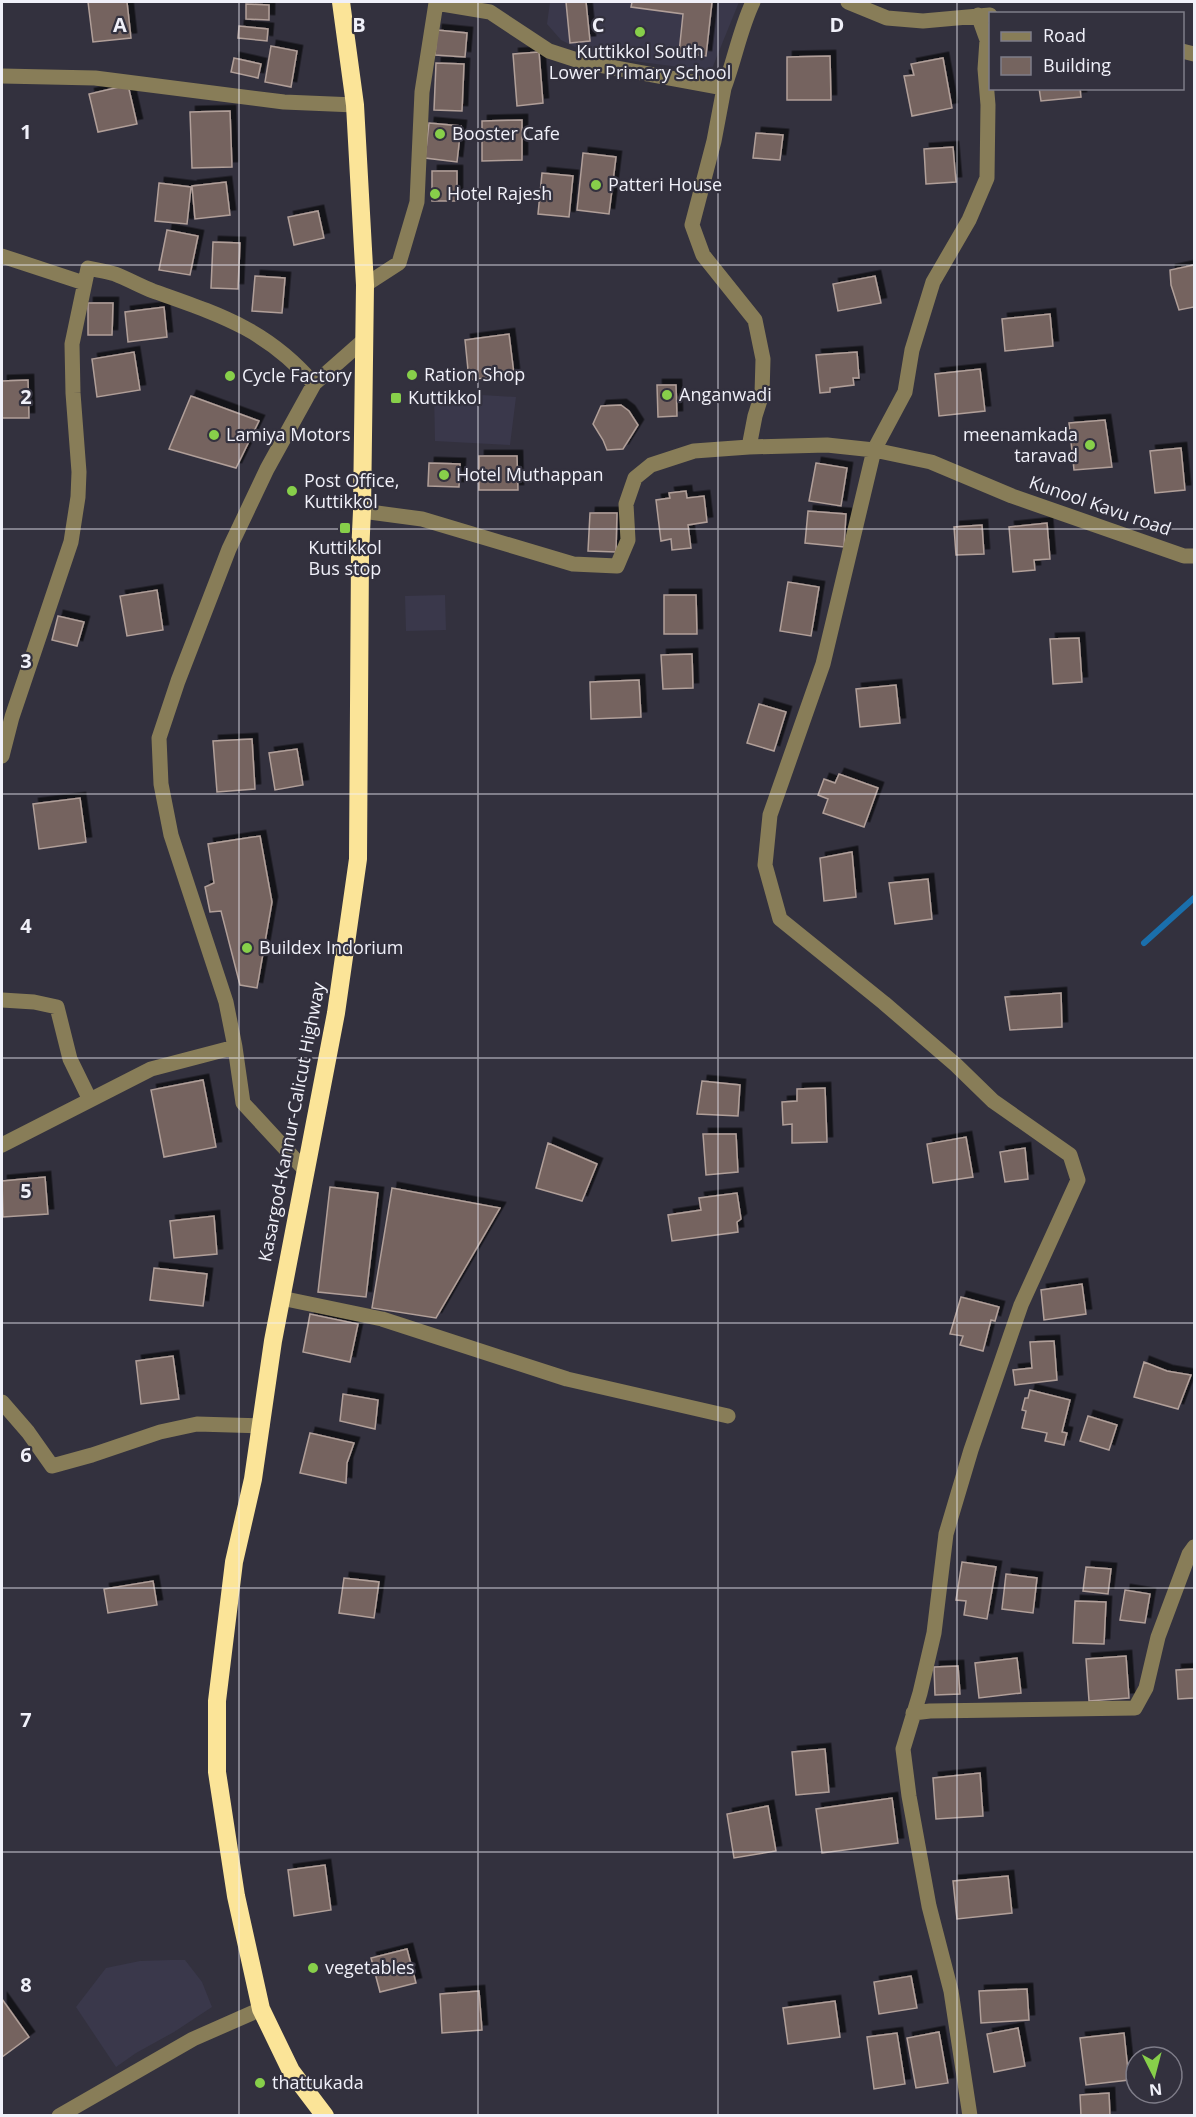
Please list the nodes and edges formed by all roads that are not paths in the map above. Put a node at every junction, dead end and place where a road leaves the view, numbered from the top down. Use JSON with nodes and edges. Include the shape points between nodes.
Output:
{"nodes":[{"id":1,"x":341,"y":2,"type":"edge"},
{"id":2,"x":436,"y":2,"type":"edge"},
{"id":3,"x":753,"y":2,"type":"edge"},
{"id":4,"x":848,"y":2,"type":"edge"},
{"id":5,"x":984,"y":15,"type":"edge"},
{"id":6,"x":2,"y":76,"type":"edge"},
{"id":7,"x":724,"y":88,"type":"junction"},
{"id":8,"x":355,"y":105,"type":"junction"},
{"id":9,"x":2,"y":256,"type":"edge"},
{"id":10,"x":84,"y":283,"type":"junction"},
{"id":11,"x":365,"y":285,"type":"junction"},
{"id":12,"x":365,"y":339,"type":"junction"},
{"id":13,"x":314,"y":384,"type":"junction"},
{"id":14,"x":749,"y":447,"type":"junction"},
{"id":15,"x":874,"y":450,"type":"junction"},
{"id":16,"x":362,"y":511,"type":"junction"},
{"id":17,"x":1194,"y":556,"type":"edge"},
{"id":18,"x":2,"y":756,"type":"edge"},
{"id":19,"x":2,"y":1000,"type":"edge"},
{"id":20,"x":236,"y":1047,"type":"junction"},
{"id":21,"x":90,"y":1100,"type":"junction"},
{"id":22,"x":2,"y":1145,"type":"edge"},
{"id":23,"x":305,"y":1170,"type":"junction"},
{"id":24,"x":281,"y":1298,"type":"junction"},
{"id":25,"x":2,"y":1402,"type":"edge"},
{"id":26,"x":728,"y":1416,"type":"dead end"},
{"id":27,"x":262,"y":1426,"type":"junction"},
{"id":28,"x":1194,"y":1547,"type":"edge"},
{"id":29,"x":913,"y":1713,"type":"junction"},
{"id":30,"x":261,"y":2009,"type":"junction"},
{"id":31,"x":59,"y":2115,"type":"edge"},
{"id":32,"x":325,"y":2115,"type":"edge"},
{"id":33,"x":970,"y":2115,"type":"edge"}],
"edges":[{"from":1,"to":8,"type":"highway","name":"Kasargod-Kannur-Calicut Highway"},
{"from":2,"to":7,"type":"street","via":[[490,12],[549,51],[583,62]]},
{"from":2,"to":11,"type":"street","via":[[422,92],[417,202],[399,263]]},
{"from":3,"to":7,"type":"street"},
{"from":4,"to":5,"type":"street","via":[[887,18],[923,21]]},
{"from":5,"to":15,"type":"street","via":[[987,178],[969,220],[933,282],[912,350],[905,392]]},
{"from":6,"to":8,"type":"street","via":[[95,78],[284,102]]},
{"from":7,"to":14,"type":"street","via":[[692,225],[703,255],[755,320],[763,359],[762,394]]},
{"from":8,"to":11,"type":"highway","name":"Kasargod-Kannur-Calicut Highway"},
{"from":9,"to":10,"type":"street"},
{"from":10,"to":13,"type":"street","via":[[88,268],[220,314],[262,336],[295,362]]},
{"from":10,"to":18,"type":"street","via":[[72,344],[79,472],[71,542]]},
{"from":11,"to":12,"type":"highway","name":"Kasargod-Kannur-Calicut Highway"},
{"from":12,"to":13,"type":"street"},
{"from":12,"to":16,"type":"highway","name":"Kasargod-Kannur-Calicut Highway"},
{"from":13,"to":20,"type":"street","via":[[229,549],[159,738],[161,784],[171,834]]},
{"from":14,"to":15,"type":"street","name":"Kunool Kavu road","via":[[826,445]]},
{"from":14,"to":16,"type":"street","name":"Kunool Kavu road","via":[[694,452],[651,465],[635,478],[626,504],[628,540],[617,566],[573,564],[422,519]]},
{"from":15,"to":17,"type":"street","name":"Kunool Kavu road","via":[[931,462],[1069,517]]},
{"from":15,"to":29,"type":"street","via":[[823,664],[770,815],[765,865],[780,919],[902,1018],[993,1101],[1070,1155],[1078,1180],[1021,1305],[971,1450],[946,1534],[934,1633]]},
{"from":16,"to":23,"type":"highway","name":"Kasargod-Kannur-Calicut Highway","via":[[358,859],[336,1013]]},
{"from":19,"to":21,"type":"street","via":[[57,1007],[70,1059]]},
{"from":20,"to":21,"type":"street","via":[[151,1069]]},
{"from":20,"to":23,"type":"street","via":[[243,1103]]},
{"from":21,"to":22,"type":"street"},
{"from":23,"to":24,"type":"highway","name":"Kasargod-Kannur-Calicut Highway"},
{"from":24,"to":26,"type":"street","via":[[382,1319],[567,1379]]},
{"from":24,"to":27,"type":"highway","name":"Kasargod-Kannur-Calicut Highway"},
{"from":25,"to":27,"type":"street","via":[[52,1466],[197,1424]]},
{"from":27,"to":30,"type":"highway","name":"Kasargod-Kannur-Calicut Highway","via":[[234,1562],[217,1701],[217,1772],[236,1896]]},
{"from":28,"to":29,"type":"street","via":[[1158,1636],[1146,1688],[1135,1708]]},
{"from":29,"to":33,"type":"street","via":[[903,1749],[909,1796],[929,1906],[951,1991]]},
{"from":30,"to":31,"type":"street","via":[[193,2039]]},
{"from":30,"to":32,"type":"highway","name":"Kasargod-Kannur-Calicut Highway","via":[[291,2071]]}]}
